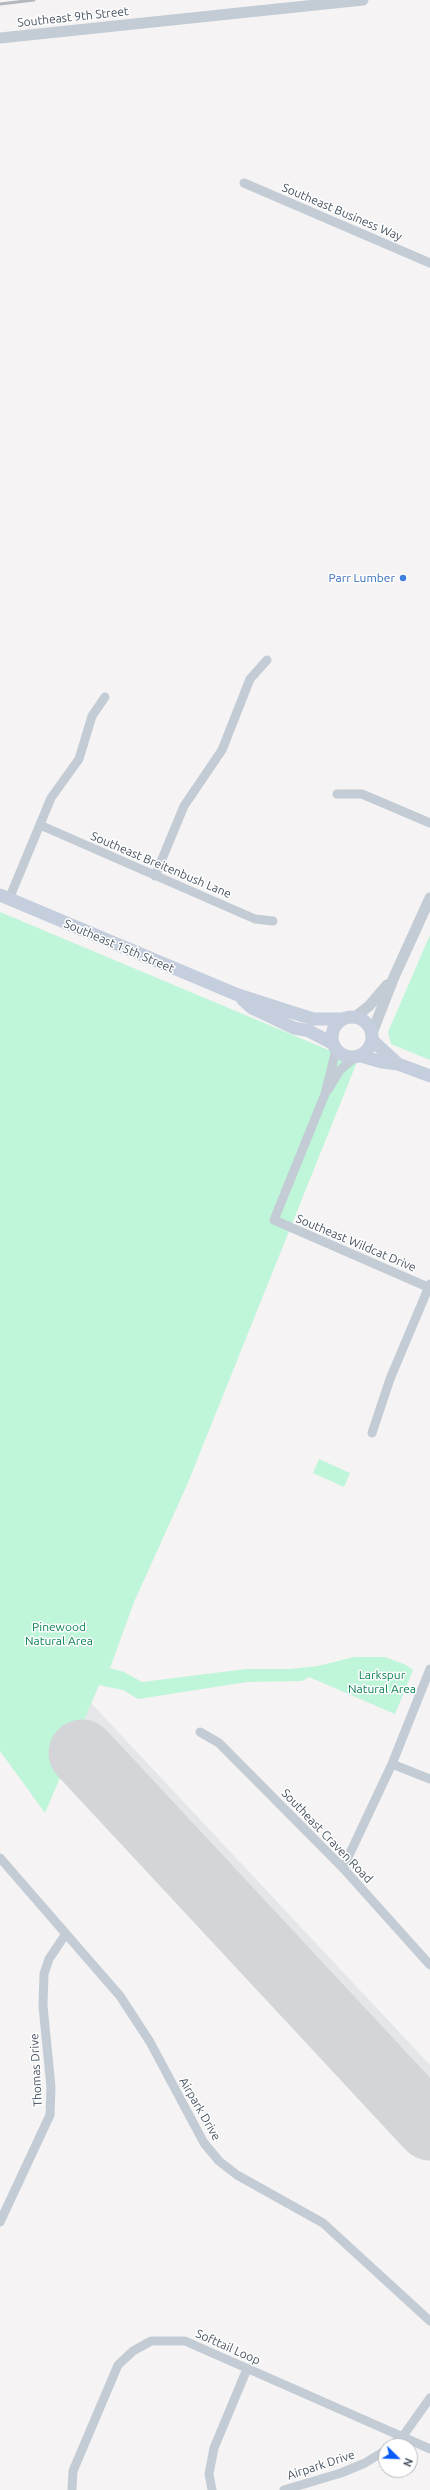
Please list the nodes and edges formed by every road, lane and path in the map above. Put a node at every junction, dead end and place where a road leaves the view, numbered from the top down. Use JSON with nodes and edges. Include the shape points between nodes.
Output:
{"nodes":[{"id":1,"x":363,"y":0,"type":"edge"},
{"id":2,"x":0,"y":38,"type":"edge"},
{"id":3,"x":244,"y":183,"type":"dead end"},
{"id":4,"x":430,"y":263,"type":"edge"},
{"id":5,"x":267,"y":660,"type":"dead end"},
{"id":6,"x":105,"y":697,"type":"dead end"},
{"id":7,"x":338,"y":794,"type":"dead end"},
{"id":8,"x":430,"y":823,"type":"edge"},
{"id":9,"x":40,"y":826,"type":"junction"},
{"id":10,"x":155,"y":876,"type":"junction"},
{"id":11,"x":4,"y":897,"type":"edge"},
{"id":12,"x":430,"y":898,"type":"edge"},
{"id":13,"x":273,"y":921,"type":"dead end"},
{"id":14,"x":394,"y":977,"type":"junction"},
{"id":15,"x":238,"y":995,"type":"junction"},
{"id":16,"x":348,"y":1018,"type":"junction"},
{"id":17,"x":372,"y":1037,"type":"junction"},
{"id":18,"x":334,"y":1047,"type":"junction"},
{"id":19,"x":358,"y":1057,"type":"junction"},
{"id":20,"x":398,"y":1064,"type":"junction"},
{"id":21,"x":430,"y":1076,"type":"edge"},
{"id":22,"x":325,"y":1094,"type":"junction"},
{"id":23,"x":430,"y":1286,"type":"edge"},
{"id":24,"x":372,"y":1433,"type":"dead end"},
{"id":25,"x":430,"y":1669,"type":"edge"},
{"id":26,"x":200,"y":1732,"type":"dead end"},
{"id":27,"x":392,"y":1764,"type":"junction"},
{"id":28,"x":430,"y":1779,"type":"edge"},
{"id":29,"x":0,"y":1858,"type":"edge"},
{"id":30,"x":343,"y":1868,"type":"junction"},
{"id":31,"x":66,"y":1935,"type":"junction"},
{"id":32,"x":430,"y":1965,"type":"edge"},
{"id":33,"x":0,"y":2222,"type":"edge"},
{"id":34,"x":430,"y":2321,"type":"edge"},
{"id":35,"x":247,"y":2369,"type":"junction"},
{"id":36,"x":430,"y":2398,"type":"edge"},
{"id":37,"x":403,"y":2436,"type":"junction"},
{"id":38,"x":401,"y":2438,"type":"edge"},
{"id":39,"x":430,"y":2449,"type":"edge"},
{"id":40,"x":378,"y":2455,"type":"edge"},
{"id":41,"x":72,"y":2490,"type":"edge"},
{"id":42,"x":212,"y":2490,"type":"edge"},
{"id":43,"x":284,"y":2490,"type":"edge"}],
"edges":[{"from":1,"to":2,"type":"street","name":"Southeast 9th Street"},
{"from":3,"to":4,"type":"street","name":"Southeast Business Way"},
{"from":5,"to":10,"type":"street","via":[[250,679],[222,750],[184,806]]},
{"from":6,"to":9,"type":"street","via":[[92,716],[79,759],[51,798]]},
{"from":7,"to":8,"type":"street","via":[[362,794]]},
{"from":9,"to":10,"type":"street","name":"Southeast Breitenbush Lane"},
{"from":9,"to":11,"type":"street"},
{"from":10,"to":13,"type":"street","name":"Southeast Breitenbush Lane","via":[[255,918]]},
{"from":11,"to":15,"type":"main road","name":"Southeast 15th Street"},
{"from":12,"to":14,"type":"street"},
{"from":14,"to":16,"type":"street","via":[[369,1006]]},
{"from":14,"to":17,"type":"street"},
{"from":15,"to":16,"type":"main road","name":"Southeast 15th Street","via":[[313,1019]]},
{"from":15,"to":18,"type":"main road","name":"Southeast 15th Street","via":[[252,1008],[294,1028],[309,1031]]},
{"from":16,"to":17,"type":"main road","via":[[366,1022]]},
{"from":16,"to":18,"type":"main road","via":[[333,1030]]},
{"from":17,"to":19,"type":"main road","via":[[367,1051]]},
{"from":17,"to":20,"type":"main road"},
{"from":18,"to":19,"type":"main road","via":[[341,1055]]},
{"from":18,"to":22,"type":"street"},
{"from":19,"to":20,"type":"main road"},
{"from":19,"to":22,"type":"street","via":[[340,1070]]},
{"from":20,"to":21,"type":"main road"},
{"from":22,"to":23,"type":"street","name":"Southeast Wildcat Drive","via":[[274,1220]]},
{"from":23,"to":24,"type":"street","via":[[390,1379]]},
{"from":25,"to":27,"type":"street"},
{"from":26,"to":30,"type":"street","name":"Southeast Craven Road","via":[[219,1743]]},
{"from":27,"to":28,"type":"street"},
{"from":27,"to":30,"type":"street"},
{"from":29,"to":31,"type":"street","name":"Airpark Drive"},
{"from":30,"to":32,"type":"street","name":"Southeast Craven Road"},
{"from":31,"to":33,"type":"street","name":"Thomas Drive","via":[[49,1959],[44,1974],[43,2006],[52,2087],[50,2115]]},
{"from":31,"to":34,"type":"street","name":"Airpark Drive","via":[[120,1996],[150,2042],[204,2143],[220,2160],[237,2175],[323,2223]]},
{"from":35,"to":37,"type":"street","name":"Softtail Loop"},
{"from":35,"to":41,"type":"street","name":"Softtail Loop","via":[[185,2341],[151,2341],[133,2351],[118,2365],[74,2471]]},
{"from":35,"to":42,"type":"street","via":[[214,2448],[209,2474]]},
{"from":36,"to":37,"type":"street"},
{"from":37,"to":38,"type":"street"},
{"from":37,"to":39,"type":"street","name":"Softtail Loop"},
{"from":40,"to":43,"type":"street","name":"Airpark Drive","via":[[365,2464],[341,2473]]}]}
